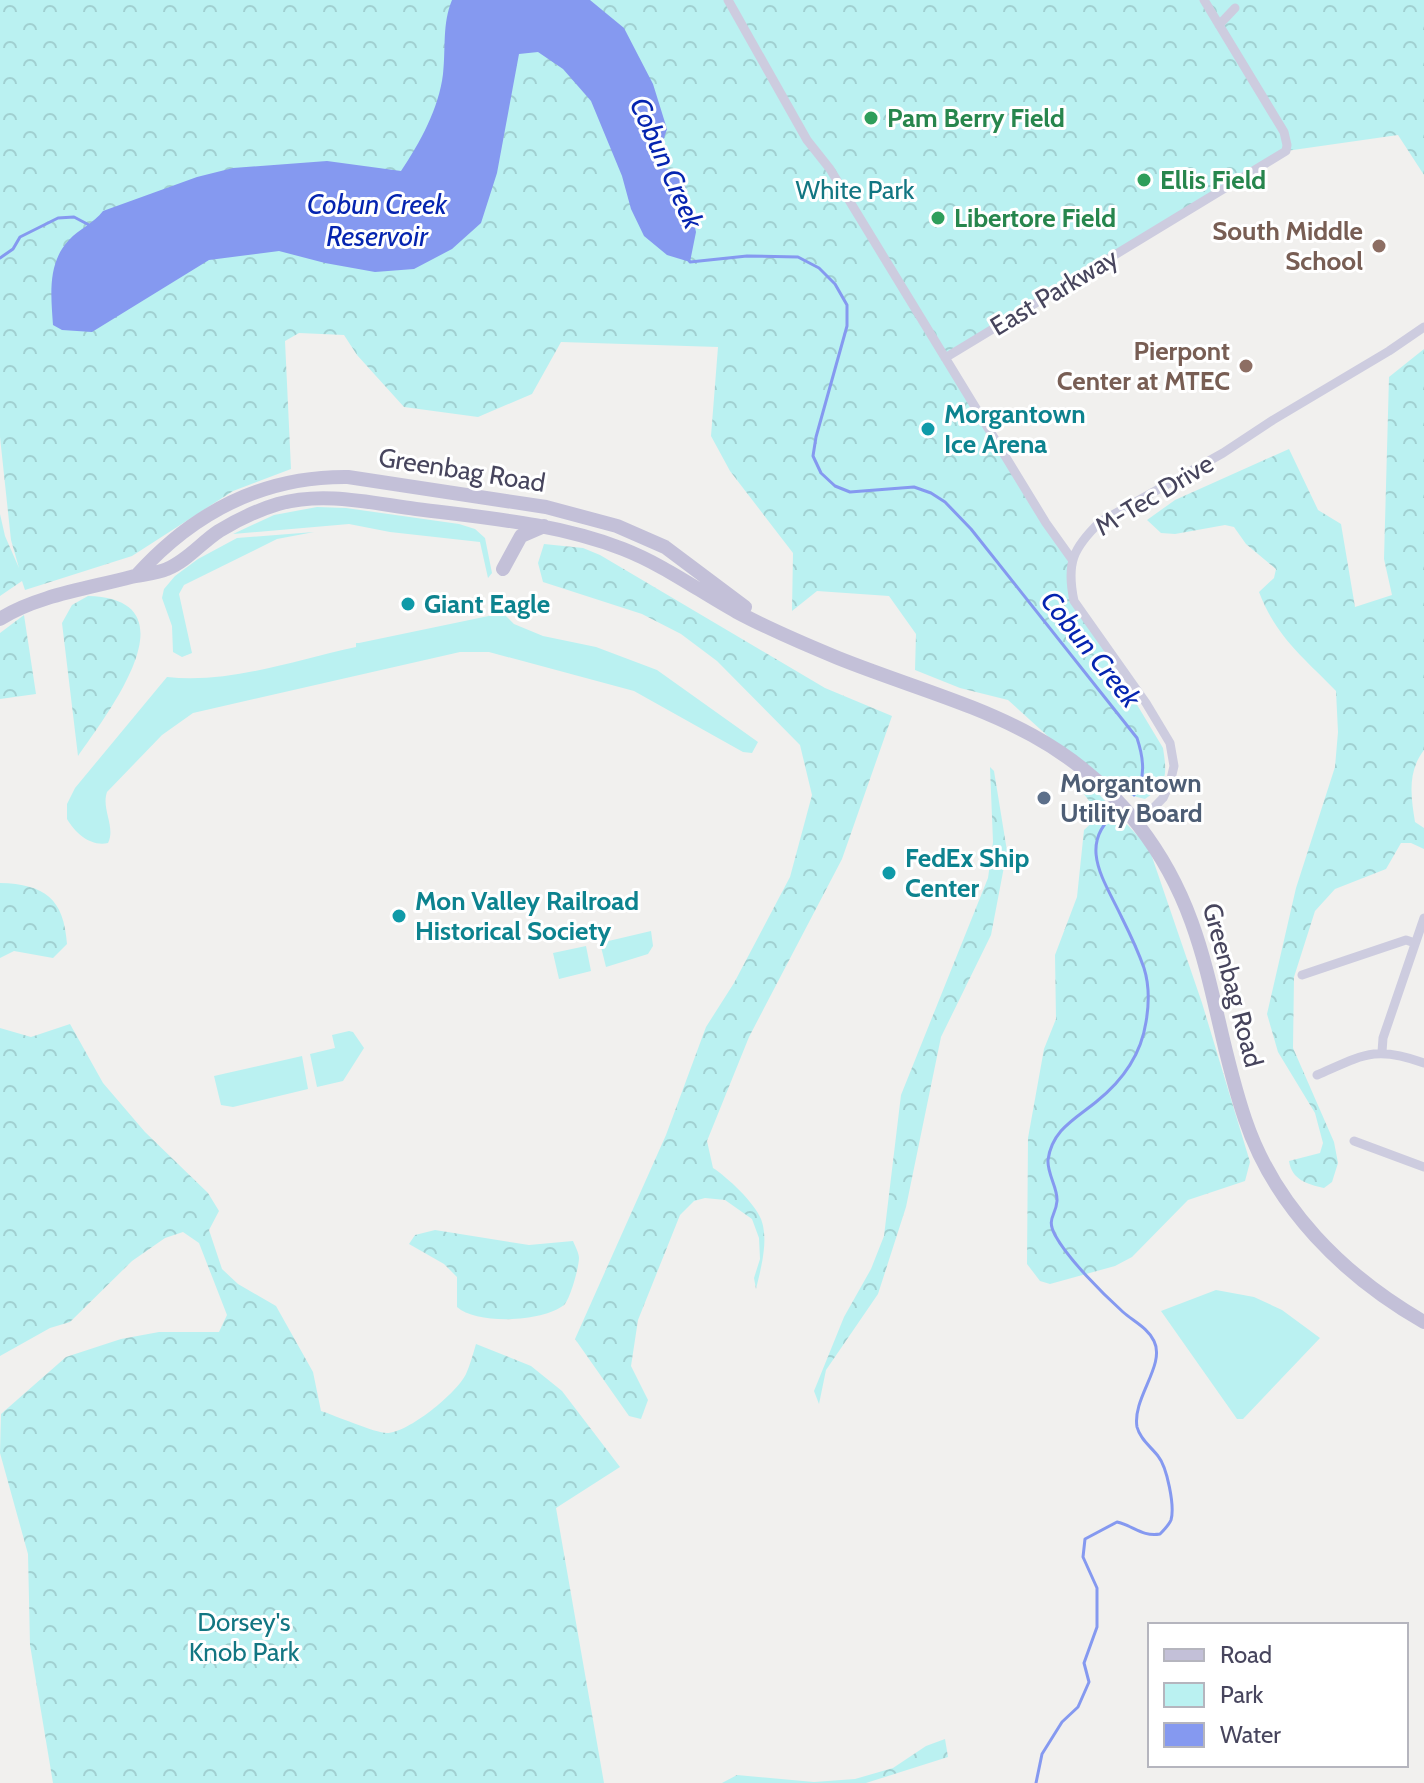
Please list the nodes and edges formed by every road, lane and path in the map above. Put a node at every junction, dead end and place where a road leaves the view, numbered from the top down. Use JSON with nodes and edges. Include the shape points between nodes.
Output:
{"nodes":[{"id":1,"x":728,"y":0,"type":"edge"},
{"id":2,"x":1204,"y":0,"type":"edge"},
{"id":3,"x":1235,"y":8,"type":"dead end"},
{"id":4,"x":1219,"y":25,"type":"junction"},
{"id":5,"x":1424,"y":327,"type":"edge"},
{"id":6,"x":945,"y":358,"type":"junction"},
{"id":7,"x":544,"y":526,"type":"junction"},
{"id":8,"x":1071,"y":558,"type":"junction"},
{"id":9,"x":503,"y":569,"type":"dead end"},
{"id":10,"x":137,"y":576,"type":"junction"},
{"id":11,"x":0,"y":619,"type":"edge"},
{"id":12,"x":775,"y":630,"type":"junction"},
{"id":13,"x":1138,"y":824,"type":"junction"},
{"id":14,"x":1424,"y":918,"type":"edge"},
{"id":15,"x":1415,"y":943,"type":"junction"},
{"id":16,"x":1302,"y":975,"type":"dead end"},
{"id":17,"x":1382,"y":1052,"type":"junction"},
{"id":18,"x":1424,"y":1063,"type":"edge"},
{"id":19,"x":1317,"y":1075,"type":"dead end"},
{"id":20,"x":1354,"y":1141,"type":"dead end"},
{"id":21,"x":1424,"y":1167,"type":"edge"},
{"id":22,"x":1424,"y":1322,"type":"edge"}],
"edges":[{"from":1,"to":6,"type":"street","via":[[807,140]]},
{"from":2,"to":4,"type":"street"},
{"from":3,"to":4,"type":"street"},
{"from":4,"to":6,"type":"street","name":"East Parkway","via":[[1284,132],[1286,151]]},
{"from":5,"to":8,"type":"street","name":"M-Tec Drive","via":[[1223,453],[1100,522]]},
{"from":6,"to":8,"type":"street"},
{"from":7,"to":9,"type":"main road","via":[[521,536]]},
{"from":7,"to":10,"type":"main road","name":"Greenbag Road","via":[[306,498],[257,512],[219,531],[165,570]]},
{"from":7,"to":12,"type":"main road","name":"Greenbag Road","via":[[637,555]]},
{"from":8,"to":13,"type":"street","name":"M-Tec Drive","via":[[1074,601],[1146,703],[1172,752],[1174,766],[1163,798]]},
{"from":10,"to":11,"type":"main road","name":"Greenbag Road","via":[[30,604]]},
{"from":10,"to":12,"type":"main road","name":"Greenbag Road","via":[[194,525],[237,499],[284,482],[348,477],[546,507],[636,533],[665,547]]},
{"from":12,"to":13,"type":"main road","name":"Greenbag Road","via":[[1017,725],[1080,766]]},
{"from":13,"to":22,"type":"main road","name":"Greenbag Road","via":[[1169,870],[1197,931],[1245,1119],[1270,1173],[1331,1254],[1377,1294]]},
{"from":14,"to":15,"type":"street"},
{"from":15,"to":16,"type":"street","via":[[1406,940]]},
{"from":15,"to":17,"type":"street"},
{"from":17,"to":18,"type":"street"},
{"from":17,"to":19,"type":"street"},
{"from":20,"to":21,"type":"street"}]}
